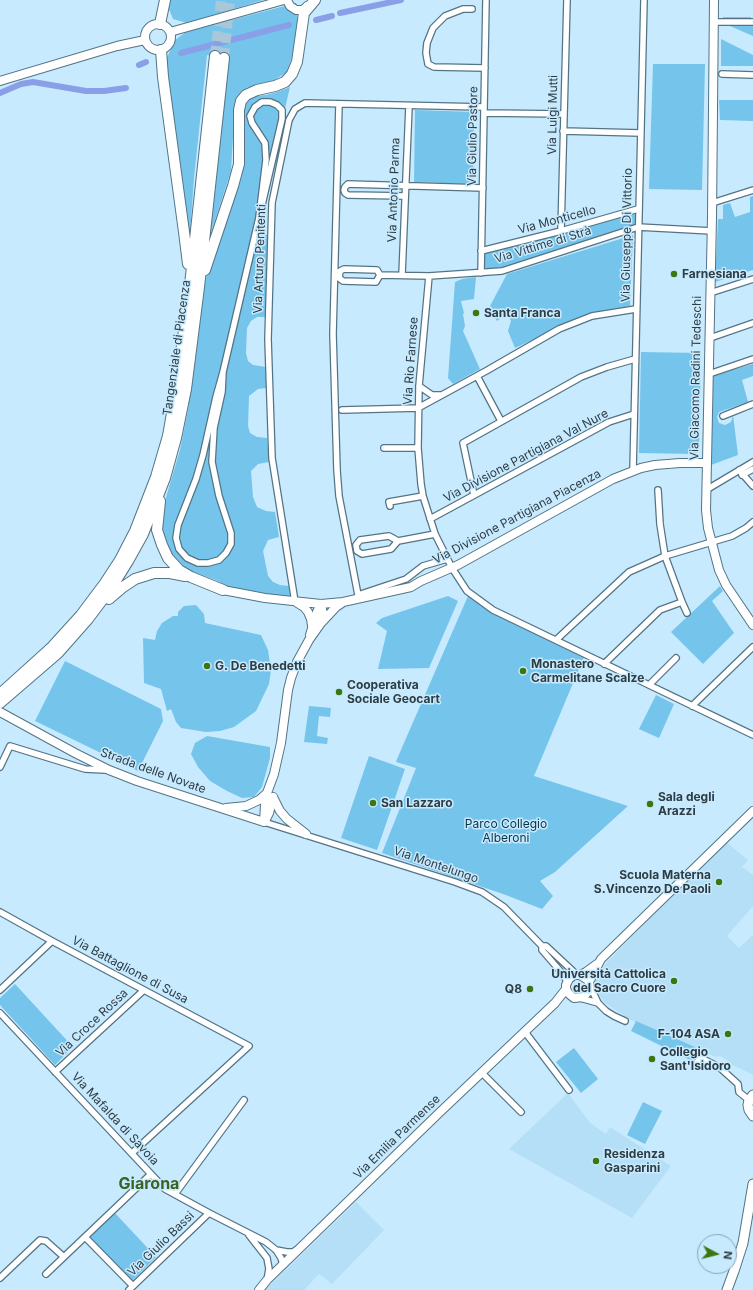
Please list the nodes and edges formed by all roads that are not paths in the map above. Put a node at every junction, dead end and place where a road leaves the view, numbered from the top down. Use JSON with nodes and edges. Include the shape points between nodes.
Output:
{"nodes":[{"id":1,"x":165,"y":0,"type":"edge"},
{"id":2,"x":286,"y":0,"type":"edge"},
{"id":3,"x":311,"y":0,"type":"edge"},
{"id":4,"x":316,"y":0,"type":"edge"},
{"id":5,"x":488,"y":0,"type":"edge"},
{"id":6,"x":567,"y":0,"type":"edge"},
{"id":7,"x":644,"y":0,"type":"edge"},
{"id":8,"x":714,"y":0,"type":"edge"},
{"id":9,"x":472,"y":9,"type":"dead end"},
{"id":10,"x":304,"y":11,"type":"junction"},
{"id":11,"x":714,"y":22,"type":"junction"},
{"id":12,"x":753,"y":22,"type":"edge"},
{"id":13,"x":160,"y":24,"type":"junction"},
{"id":14,"x":170,"y":32,"type":"junction"},
{"id":15,"x":144,"y":40,"type":"junction"},
{"id":16,"x":161,"y":50,"type":"junction"},
{"id":17,"x":219,"y":57,"type":"tunnel mouth"},
{"id":18,"x":485,"y":68,"type":"junction"},
{"id":19,"x":722,"y":74,"type":"dead end"},
{"id":20,"x":753,"y":75,"type":"edge"},
{"id":21,"x":0,"y":81,"type":"edge"},
{"id":22,"x":339,"y":104,"type":"junction"},
{"id":23,"x":408,"y":106,"type":"junction"},
{"id":24,"x":484,"y":110,"type":"junction"},
{"id":25,"x":564,"y":114,"type":"junction"},
{"id":26,"x":563,"y":131,"type":"junction"},
{"id":27,"x":641,"y":133,"type":"junction"},
{"id":28,"x":405,"y":186,"type":"junction"},
{"id":29,"x":482,"y":188,"type":"junction"},
{"id":30,"x":753,"y":190,"type":"edge"},
{"id":31,"x":405,"y":196,"type":"junction"},
{"id":32,"x":712,"y":203,"type":"junction"},
{"id":33,"x":638,"y":209,"type":"junction"},
{"id":34,"x":258,"y":225,"type":"junction"},
{"id":35,"x":638,"y":228,"type":"junction"},
{"id":36,"x":561,"y":231,"type":"junction"},
{"id":37,"x":712,"y":231,"type":"junction"},
{"id":38,"x":481,"y":251,"type":"junction"},
{"id":39,"x":481,"y":273,"type":"junction"},
{"id":40,"x":380,"y":275,"type":"junction"},
{"id":41,"x":402,"y":275,"type":"junction"},
{"id":42,"x":429,"y":276,"type":"junction"},
{"id":43,"x":753,"y":279,"type":"edge"},
{"id":44,"x":194,"y":286,"type":"junction"},
{"id":45,"x":710,"y":293,"type":"junction"},
{"id":46,"x":636,"y":309,"type":"junction"},
{"id":47,"x":753,"y":323,"type":"edge"},
{"id":48,"x":710,"y":338,"type":"junction"},
{"id":49,"x":635,"y":359,"type":"junction"},
{"id":50,"x":753,"y":359,"type":"edge"},
{"id":51,"x":223,"y":372,"type":"junction"},
{"id":52,"x":709,"y":374,"type":"junction"},
{"id":53,"x":477,"y":376,"type":"junction"},
{"id":54,"x":419,"y":386,"type":"junction"},
{"id":55,"x":442,"y":395,"type":"junction"},
{"id":56,"x":753,"y":404,"type":"edge"},
{"id":57,"x":418,"y":408,"type":"junction"},
{"id":58,"x":342,"y":410,"type":"dead end"},
{"id":59,"x":634,"y":414,"type":"junction"},
{"id":60,"x":723,"y":416,"type":"dead end"},
{"id":61,"x":501,"y":421,"type":"junction"},
{"id":62,"x":384,"y":448,"type":"dead end"},
{"id":63,"x":418,"y":448,"type":"junction"},
{"id":64,"x":753,"y":462,"type":"edge"},
{"id":65,"x":706,"y":463,"type":"junction"},
{"id":66,"x":753,"y":469,"type":"edge"},
{"id":67,"x":633,"y":471,"type":"junction"},
{"id":68,"x":740,"y":472,"type":"junction"},
{"id":69,"x":165,"y":478,"type":"junction"},
{"id":70,"x":753,"y":486,"type":"edge"},
{"id":71,"x":658,"y":490,"type":"dead end"},
{"id":72,"x":706,"y":490,"type":"junction"},
{"id":73,"x":474,"y":495,"type":"junction"},
{"id":74,"x":423,"y":496,"type":"junction"},
{"id":75,"x":390,"y":506,"type":"dead end"},
{"id":76,"x":430,"y":519,"type":"junction"},
{"id":77,"x":753,"y":522,"type":"edge"},
{"id":78,"x":434,"y":534,"type":"junction"},
{"id":79,"x":398,"y":541,"type":"junction"},
{"id":80,"x":711,"y":543,"type":"junction"},
{"id":81,"x":665,"y":556,"type":"junction"},
{"id":82,"x":447,"y":559,"type":"junction"},
{"id":83,"x":452,"y":568,"type":"junction"},
{"id":84,"x":191,"y":577,"type":"junction"},
{"id":85,"x":223,"y":590,"type":"joint"},
{"id":86,"x":295,"y":602,"type":"junction"},
{"id":87,"x":343,"y":602,"type":"junction"},
{"id":88,"x":682,"y":602,"type":"junction"},
{"id":89,"x":321,"y":604,"type":"junction"},
{"id":90,"x":687,"y":613,"type":"dead end"},
{"id":91,"x":88,"y":619,"type":"junction"},
{"id":92,"x":321,"y":623,"type":"junction"},
{"id":93,"x":753,"y":624,"type":"edge"},
{"id":94,"x":312,"y":628,"type":"junction"},
{"id":95,"x":309,"y":640,"type":"junction"},
{"id":96,"x":556,"y":640,"type":"junction"},
{"id":97,"x":753,"y":648,"type":"edge"},
{"id":98,"x":676,"y":658,"type":"dead end"},
{"id":99,"x":604,"y":664,"type":"junction"},
{"id":100,"x":649,"y":685,"type":"junction"},
{"id":101,"x":7,"y":691,"type":"edge"},
{"id":102,"x":0,"y":703,"type":"edge"},
{"id":103,"x":692,"y":706,"type":"junction"},
{"id":104,"x":0,"y":712,"type":"edge"},
{"id":105,"x":753,"y":734,"type":"edge"},
{"id":106,"x":0,"y":767,"type":"edge"},
{"id":107,"x":110,"y":770,"type":"junction"},
{"id":108,"x":270,"y":795,"type":"junction"},
{"id":109,"x":219,"y":808,"type":"junction"},
{"id":110,"x":753,"y":811,"type":"edge"},
{"id":111,"x":264,"y":822,"type":"junction"},
{"id":112,"x":306,"y":834,"type":"junction"},
{"id":113,"x":0,"y":912,"type":"edge"},
{"id":114,"x":52,"y":941,"type":"junction"},
{"id":115,"x":542,"y":946,"type":"junction"},
{"id":116,"x":598,"y":964,"type":"junction"},
{"id":117,"x":578,"y":974,"type":"junction"},
{"id":118,"x":589,"y":984,"type":"junction"},
{"id":119,"x":566,"y":985,"type":"junction"},
{"id":120,"x":0,"y":990,"type":"edge"},
{"id":121,"x":144,"y":990,"type":"junction"},
{"id":122,"x":577,"y":998,"type":"junction"},
{"id":123,"x":598,"y":1003,"type":"junction"},
{"id":124,"x":555,"y":1004,"type":"junction"},
{"id":125,"x":0,"y":1013,"type":"edge"},
{"id":126,"x":625,"y":1021,"type":"dead end"},
{"id":127,"x":525,"y":1032,"type":"junction"},
{"id":128,"x":697,"y":1062,"type":"dead end"},
{"id":129,"x":55,"y":1072,"type":"junction"},
{"id":130,"x":482,"y":1072,"type":"junction"},
{"id":131,"x":569,"y":1090,"type":"dead end"},
{"id":132,"x":751,"y":1098,"type":"edge"},
{"id":133,"x":244,"y":1100,"type":"dead end"},
{"id":134,"x":521,"y":1112,"type":"dead end"},
{"id":135,"x":753,"y":1116,"type":"edge"},
{"id":136,"x":132,"y":1153,"type":"junction"},
{"id":137,"x":151,"y":1174,"type":"junction"},
{"id":138,"x":753,"y":1184,"type":"edge"},
{"id":139,"x":175,"y":1194,"type":"junction"},
{"id":140,"x":209,"y":1213,"type":"junction"},
{"id":141,"x":248,"y":1234,"type":"junction"},
{"id":142,"x":85,"y":1237,"type":"junction"},
{"id":143,"x":302,"y":1246,"type":"junction"},
{"id":144,"x":276,"y":1250,"type":"junction"},
{"id":145,"x":64,"y":1257,"type":"junction"},
{"id":146,"x":283,"y":1264,"type":"junction"},
{"id":147,"x":46,"y":1274,"type":"dead end"},
{"id":148,"x":0,"y":1278,"type":"edge"},
{"id":149,"x":267,"y":1280,"type":"junction"},
{"id":150,"x":131,"y":1288,"type":"edge"},
{"id":151,"x":259,"y":1290,"type":"edge"},
{"id":152,"x":727,"y":1290,"type":"edge"}],
"edges":[{"from":1,"to":13,"type":"highway"},
{"from":2,"to":10,"type":"main road","via":[[296,10]]},
{"from":2,"to":14,"type":"main road"},
{"from":3,"to":10,"type":"main road"},
{"from":4,"to":10,"type":"highway"},
{"from":5,"to":18,"type":"street","name":"Via Giulio Pastore"},
{"from":6,"to":25,"type":"street","name":"Via Luigi Mutti"},
{"from":7,"to":27,"type":"street","name":"Via Giuseppe Di Vittorio"},
{"from":8,"to":11,"type":"main road","name":"Via Giacomo Radini Tedeschi"},
{"from":9,"to":18,"type":"street","via":[[463,9],[445,16],[433,28],[427,43],[428,64],[434,67]]},
{"from":10,"to":44,"type":"highway","via":[[297,62],[292,74],[285,82],[256,90],[241,101],[239,164],[227,205]]},
{"from":11,"to":12,"type":"street"},
{"from":11,"to":32,"type":"main road","name":"Via Giacomo Radini Tedeschi"},
{"from":13,"to":14,"type":"main road"},
{"from":13,"to":15,"type":"main road","via":[[148,28]]},
{"from":14,"to":16,"type":"main road","via":[[171,40]]},
{"from":15,"to":16,"type":"main road","via":[[154,50]]},
{"from":15,"to":21,"type":"main road"},
{"from":16,"to":44,"type":"highway","via":[[184,232]]},
{"from":17,"to":44,"type":"highway","name":"Tangenziale di Piacenza"},
{"from":18,"to":24,"type":"street","name":"Via Giulio Pastore"},
{"from":19,"to":20,"type":"street"},
{"from":22,"to":23,"type":"street","name":"Via Arturo Penitenti"},
{"from":22,"to":82,"type":"street","via":[[333,334],[337,470],[358,595],[406,579],[423,566]]},
{"from":22,"to":86,"type":"street","name":"Via Arturo Penitenti","via":[[304,103],[295,109],[289,120],[272,203],[268,339],[272,458]]},
{"from":23,"to":24,"type":"street","name":"Via Arturo Penitenti"},
{"from":23,"to":28,"type":"street","name":"Via Antonio Parma"},
{"from":24,"to":25,"type":"street","name":"Via Arturo Penitenti"},
{"from":24,"to":29,"type":"street","name":"Via Giulio Pastore"},
{"from":25,"to":26,"type":"street","name":"Via Luigi Mutti"},
{"from":26,"to":27,"type":"street"},
{"from":26,"to":36,"type":"street","name":"Via Luigi Mutti"},
{"from":27,"to":33,"type":"street","name":"Via Giuseppe Di Vittorio"},
{"from":28,"to":29,"type":"street"},
{"from":28,"to":31,"type":"street","name":"Via Antonio Parma"},
{"from":28,"to":31,"type":"street","via":[[348,184],[344,190],[348,195]]},
{"from":29,"to":38,"type":"street","name":"Via Giulio Pastore"},
{"from":30,"to":32,"type":"street"},
{"from":31,"to":41,"type":"street","name":"Via Antonio Parma"},
{"from":32,"to":37,"type":"main road","name":"Via Giacomo Radini Tedeschi"},
{"from":33,"to":35,"type":"street","name":"Via Giuseppe Di Vittorio"},
{"from":33,"to":36,"type":"street","name":"Via Monticello"},
{"from":34,"to":34,"type":"street","via":[[282,120],[282,110],[270,102],[262,102],[255,107],[250,116],[264,143],[266,160]]},
{"from":34,"to":51,"type":"street"},
{"from":35,"to":37,"type":"street","name":"Via Vittime di Strà"},
{"from":35,"to":39,"type":"street","name":"Via Vittime di Strà","via":[[502,271]]},
{"from":35,"to":46,"type":"street","name":"Via Giuseppe Di Vittorio"},
{"from":36,"to":38,"type":"street","name":"Via Monticello"},
{"from":37,"to":45,"type":"main road","name":"Via Giacomo Radini Tedeschi"},
{"from":38,"to":39,"type":"street","name":"Via Giulio Pastore"},
{"from":39,"to":42,"type":"street","name":"Via Vittime di Strà"},
{"from":40,"to":40,"type":"street","name":"Via Vittime di Strà","via":[[376,270],[344,269],[340,271],[339,278],[343,281],[376,282]]},
{"from":40,"to":41,"type":"street","name":"Via Vittime di Strà"},
{"from":41,"to":42,"type":"street","name":"Via Vittime di Strà"},
{"from":42,"to":54,"type":"street","name":"Via Rio Farnese"},
{"from":43,"to":45,"type":"street"},
{"from":44,"to":69,"type":"highway","name":"Tangenziale di Piacenza","via":[[186,389]]},
{"from":44,"to":101,"type":"highway","name":"Tangenziale di Piacenza","via":[[168,436],[156,477],[135,531],[120,560],[81,615]]},
{"from":45,"to":48,"type":"main road","name":"Via Giacomo Radini Tedeschi"},
{"from":46,"to":49,"type":"street","name":"Via Giuseppe Di Vittorio"},
{"from":46,"to":53,"type":"street","via":[[592,316],[559,329]]},
{"from":47,"to":48,"type":"street"},
{"from":48,"to":52,"type":"main road","name":"Via Giacomo Radini Tedeschi"},
{"from":49,"to":59,"type":"street","name":"Via Giuseppe Di Vittorio"},
{"from":49,"to":61,"type":"street","via":[[581,377]]},
{"from":50,"to":52,"type":"street"},
{"from":51,"to":51,"type":"street","via":[[222,392],[214,428],[212,462],[232,544],[218,560],[198,563],[187,558],[179,549],[176,538],[178,524],[196,480]]},
{"from":52,"to":65,"type":"main road","name":"Via Giacomo Radini Tedeschi"},
{"from":53,"to":55,"type":"street"},
{"from":53,"to":61,"type":"street"},
{"from":54,"to":55,"type":"street","via":[[432,395]]},
{"from":54,"to":57,"type":"street","name":"Via Rio Farnese"},
{"from":55,"to":57,"type":"street"},
{"from":56,"to":60,"type":"street"},
{"from":57,"to":58,"type":"street"},
{"from":57,"to":63,"type":"street","name":"Via Rio Farnese"},
{"from":59,"to":67,"type":"street","name":"Via Giuseppe Di Vittorio"},
{"from":59,"to":73,"type":"street","name":"Via Divisione Partigiana Val Nure","via":[[609,422]]},
{"from":61,"to":73,"type":"street","via":[[463,443]]},
{"from":62,"to":63,"type":"street"},
{"from":63,"to":74,"type":"street","name":"Via Rio Farnese"},
{"from":64,"to":68,"type":"street"},
{"from":65,"to":67,"type":"main road","name":"Via Divisione Partigiana Piacenza","via":[[660,464]]},
{"from":65,"to":72,"type":"main road","name":"Via Giacomo Radini Tedeschi"},
{"from":66,"to":68,"type":"street"},
{"from":67,"to":83,"type":"main road","name":"Via Divisione Partigiana Piacenza","via":[[613,479]]},
{"from":68,"to":70,"type":"street"},
{"from":68,"to":72,"type":"street"},
{"from":69,"to":84,"type":"highway","via":[[158,510],[157,530],[168,558],[179,570]]},
{"from":69,"to":91,"type":"highway","name":"Tangenziale di Piacenza","via":[[143,534],[112,587]]},
{"from":71,"to":81,"type":"street"},
{"from":72,"to":80,"type":"main road","name":"Via Giacomo Radini Tedeschi","via":[[706,520]]},
{"from":73,"to":76,"type":"street","name":"Via Divisione Partigiana Val Nure"},
{"from":74,"to":75,"type":"street","via":[[389,502]]},
{"from":74,"to":76,"type":"street","name":"Via Rio Farnese"},
{"from":76,"to":78,"type":"street","name":"Via Rio Farnese"},
{"from":77,"to":80,"type":"street","via":[[732,536]]},
{"from":78,"to":79,"type":"street"},
{"from":78,"to":82,"type":"street","name":"Via Rio Farnese"},
{"from":79,"to":79,"type":"street","via":[[389,536],[360,540],[356,545],[357,551],[362,554],[391,549]]},
{"from":80,"to":81,"type":"street"},
{"from":80,"to":93,"type":"main road","name":"Via Giacomo Radini Tedeschi","via":[[726,585]]},
{"from":81,"to":88,"type":"street"},
{"from":81,"to":96,"type":"street","via":[[629,572]]},
{"from":82,"to":83,"type":"street","name":"Via Rio Farnese"},
{"from":83,"to":87,"type":"main road","name":"Via Divisione Partigiana Piacenza","via":[[411,588]]},
{"from":83,"to":96,"type":"street","name":"Via Rio Farnese","via":[[468,590],[493,610]]},
{"from":84,"to":85,"type":"highway"},
{"from":84,"to":91,"type":"highway","via":[[154,573],[135,579]]},
{"from":85,"to":86,"type":"main road","name":"Via Divisione Partigiana Piacenza"},
{"from":86,"to":89,"type":"main road","name":"Via Divisione Partigiana Piacenza"},
{"from":86,"to":94,"type":"main road","via":[[308,612]]},
{"from":87,"to":89,"type":"main road","name":"Via Divisione Partigiana Piacenza"},
{"from":87,"to":92,"type":"main road"},
{"from":88,"to":90,"type":"street"},
{"from":88,"to":99,"type":"street","via":[[660,610]]},
{"from":89,"to":92,"type":"main road"},
{"from":89,"to":94,"type":"main road"},
{"from":91,"to":101,"type":"highway","name":"Tangenziale di Piacenza","via":[[58,653]]},
{"from":92,"to":95,"type":"main road"},
{"from":94,"to":95,"type":"main road"},
{"from":95,"to":108,"type":"main road","via":[[291,678]]},
{"from":96,"to":99,"type":"street","name":"Via Rio Farnese"},
{"from":97,"to":103,"type":"street"},
{"from":98,"to":100,"type":"street"},
{"from":99,"to":100,"type":"street","name":"Via Rio Farnese"},
{"from":100,"to":103,"type":"street","name":"Via Rio Farnese"},
{"from":101,"to":102,"type":"highway","name":"Tangenziale di Piacenza"},
{"from":103,"to":105,"type":"street","name":"Via Rio Farnese"},
{"from":104,"to":107,"type":"main road","name":"Strada delle Novate","via":[[75,754]]},
{"from":106,"to":107,"type":"street","via":[[10,746],[85,770]]},
{"from":107,"to":109,"type":"main road","name":"Strada delle Novate"},
{"from":108,"to":109,"type":"main road","via":[[246,806]]},
{"from":108,"to":111,"type":"main road","via":[[265,804]]},
{"from":108,"to":112,"type":"main road","via":[[287,819]]},
{"from":109,"to":111,"type":"main road","name":"Strada delle Novate"},
{"from":110,"to":116,"type":"main road","name":"Via Emilia Parmense"},
{"from":111,"to":112,"type":"street","name":"Strada delle Novate"},
{"from":112,"to":115,"type":"street","name":"Via Montelungo","via":[[482,892],[504,906]]},
{"from":113,"to":114,"type":"street","name":"Via Battaglione di Susa"},
{"from":114,"to":120,"type":"street"},
{"from":114,"to":121,"type":"street","name":"Via Battaglione di Susa"},
{"from":115,"to":117,"type":"street","name":"Via Montelungo","via":[[546,946]]},
{"from":115,"to":119,"type":"street","name":"Via Montelungo","via":[[542,950],[561,972]]},
{"from":116,"to":117,"type":"main road","name":"Via Emilia Parmense"},
{"from":116,"to":118,"type":"main road","name":"Via Emilia Parmense"},
{"from":117,"to":118,"type":"main road","via":[[586,977]]},
{"from":117,"to":119,"type":"main road","name":"Via Emilia Parmense","via":[[571,976]]},
{"from":118,"to":122,"type":"main road","name":"Via Emilia Parmense","via":[[586,995]]},
{"from":118,"to":123,"type":"street"},
{"from":119,"to":122,"type":"main road","via":[[569,994]]},
{"from":119,"to":124,"type":"main road","name":"Via Emilia Parmense"},
{"from":121,"to":129,"type":"street","name":"Via Croce Rossa"},
{"from":121,"to":136,"type":"street","name":"Via Battaglione di Susa","via":[[249,1046]]},
{"from":122,"to":123,"type":"street"},
{"from":122,"to":124,"type":"main road","name":"Via Emilia Parmense"},
{"from":123,"to":126,"type":"street","via":[[606,1011]]},
{"from":124,"to":127,"type":"main road","name":"Via Emilia Parmense"},
{"from":125,"to":129,"type":"street","name":"Via Mafalda di Savoia"},
{"from":127,"to":130,"type":"main road","name":"Via Emilia Parmense"},
{"from":127,"to":131,"type":"street"},
{"from":128,"to":132,"type":"street","via":[[703,1059],[719,1067],[738,1084],[739,1092]]},
{"from":129,"to":136,"type":"street","name":"Via Mafalda di Savoia"},
{"from":130,"to":134,"type":"street"},
{"from":130,"to":143,"type":"main road","name":"Via Emilia Parmense"},
{"from":132,"to":135,"type":"main road","via":[[748,1105]]},
{"from":133,"to":139,"type":"street"},
{"from":136,"to":137,"type":"street","name":"Via Mafalda di Savoia"},
{"from":137,"to":139,"type":"street","name":"Via Mafalda di Savoia"},
{"from":137,"to":142,"type":"street"},
{"from":138,"to":152,"type":"main road","via":[[743,1243]]},
{"from":139,"to":140,"type":"street","name":"Via Mafalda di Savoia"},
{"from":140,"to":141,"type":"street","name":"Via Mafalda di Savoia"},
{"from":140,"to":150,"type":"street","name":"Via Giulio Bassi"},
{"from":141,"to":144,"type":"street","name":"Via Mafalda di Savoia"},
{"from":141,"to":149,"type":"street","name":"Via Mafalda di Savoia","via":[[268,1258]]},
{"from":142,"to":145,"type":"street"},
{"from":142,"to":150,"type":"street"},
{"from":143,"to":144,"type":"street","via":[[293,1252]]},
{"from":143,"to":146,"type":"main road","name":"Via Emilia Parmense"},
{"from":144,"to":146,"type":"street"},
{"from":145,"to":147,"type":"street"},
{"from":145,"to":148,"type":"street","via":[[46,1241],[40,1240]]},
{"from":146,"to":149,"type":"main road","name":"Via Emilia Parmense"},
{"from":149,"to":151,"type":"main road","name":"Via Emilia Parmense"}]}
